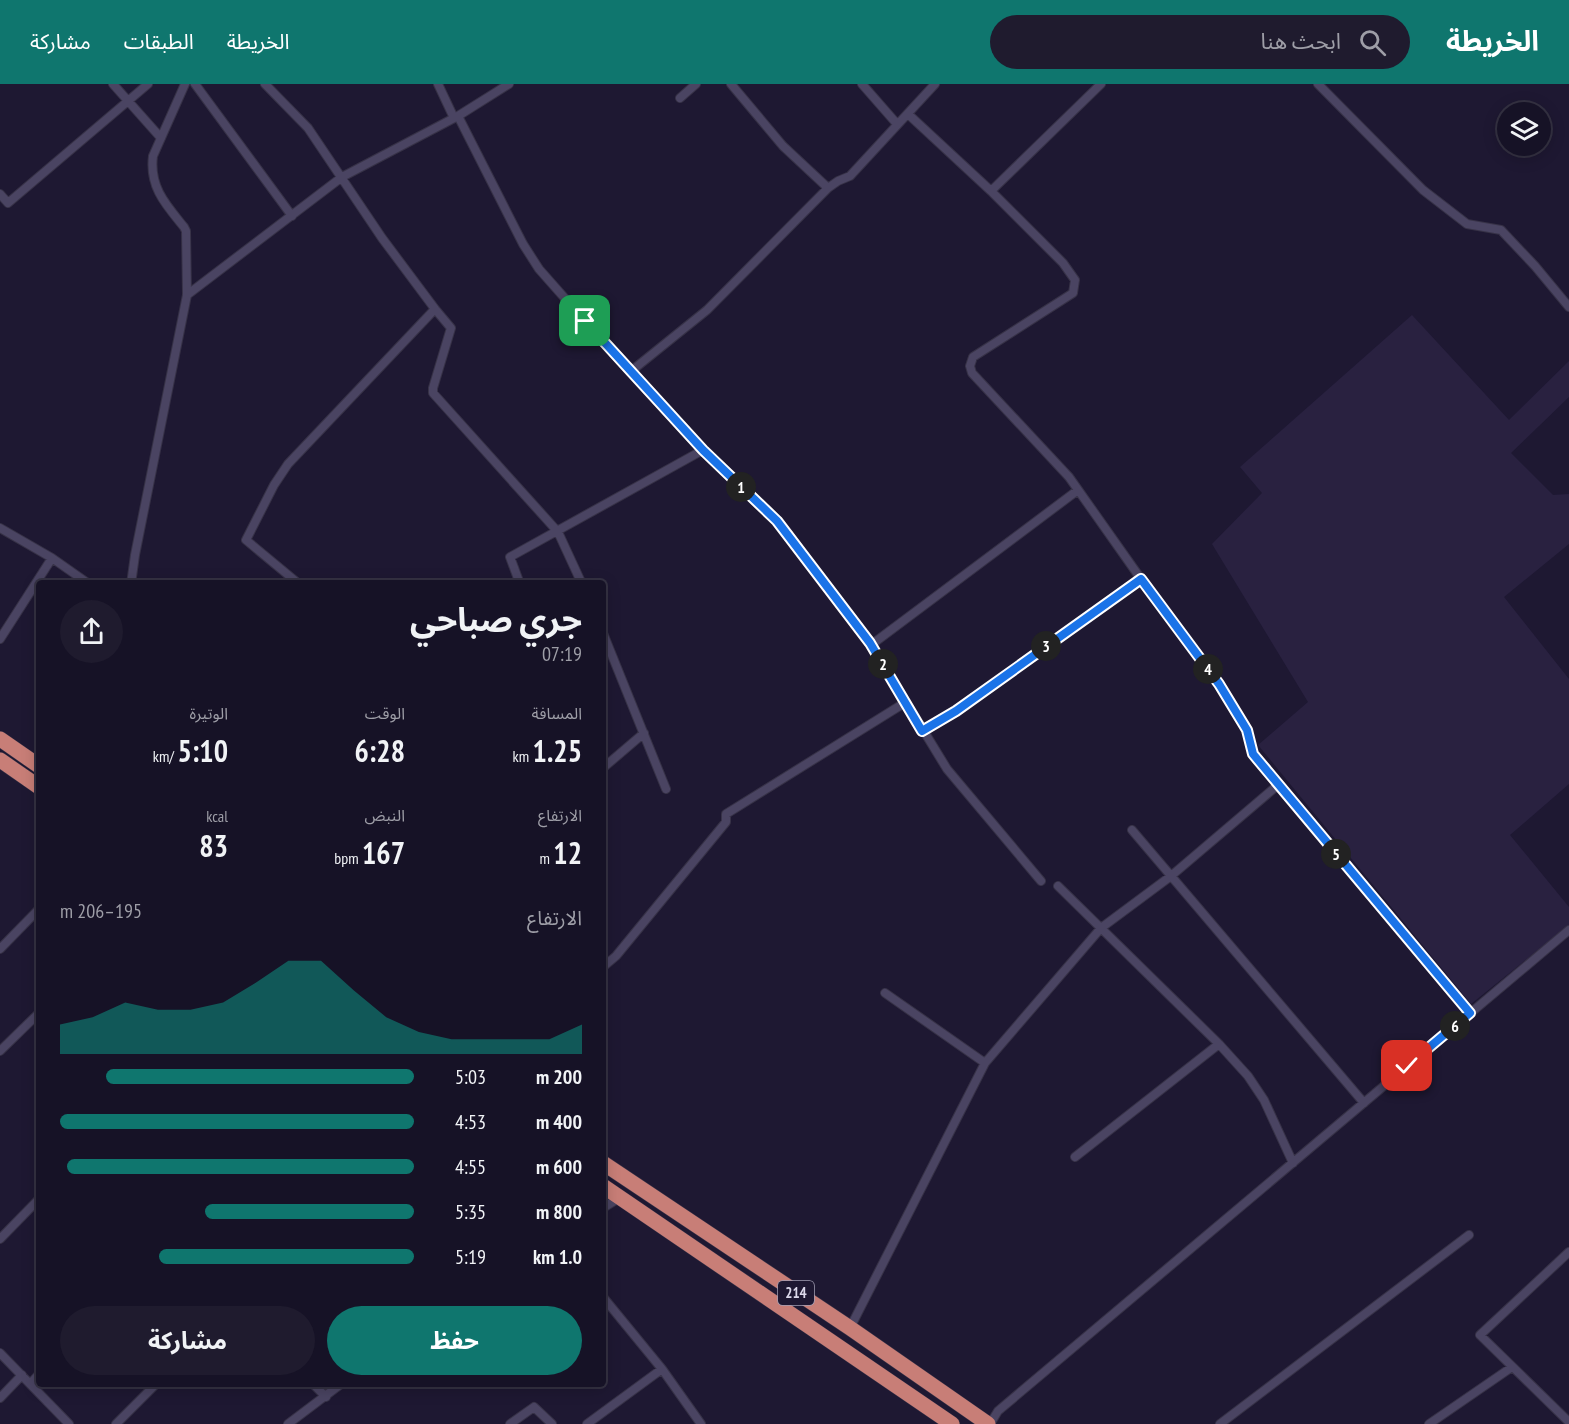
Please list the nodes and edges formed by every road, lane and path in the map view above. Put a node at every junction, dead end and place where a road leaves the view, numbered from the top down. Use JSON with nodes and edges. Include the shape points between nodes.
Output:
{"nodes":[{"id":1,"x":113,"y":84,"type":"edge"},
{"id":2,"x":148,"y":84,"type":"edge"},
{"id":3,"x":185,"y":84,"type":"edge"},
{"id":4,"x":195,"y":84,"type":"edge"},
{"id":5,"x":265,"y":84,"type":"edge"},
{"id":6,"x":438,"y":84,"type":"edge"},
{"id":7,"x":508,"y":84,"type":"edge"},
{"id":8,"x":696,"y":84,"type":"edge"},
{"id":9,"x":731,"y":84,"type":"edge"},
{"id":10,"x":862,"y":84,"type":"edge"},
{"id":11,"x":935,"y":84,"type":"edge"},
{"id":12,"x":1101,"y":84,"type":"edge"},
{"id":13,"x":1318,"y":84,"type":"edge"},
{"id":14,"x":680,"y":98,"type":"dead end"},
{"id":15,"x":127,"y":102,"type":"junction"},
{"id":16,"x":908,"y":114,"type":"junction"},
{"id":17,"x":456,"y":117,"type":"junction"},
{"id":18,"x":897,"y":124,"type":"junction"},
{"id":19,"x":161,"y":138,"type":"junction"},
{"id":20,"x":342,"y":177,"type":"junction"},
{"id":21,"x":828,"y":188,"type":"junction"},
{"id":22,"x":991,"y":191,"type":"junction"},
{"id":23,"x":0,"y":194,"type":"edge"},
{"id":24,"x":292,"y":216,"type":"junction"},
{"id":25,"x":187,"y":295,"type":"junction"},
{"id":26,"x":1569,"y":307,"type":"edge"},
{"id":27,"x":435,"y":309,"type":"junction"},
{"id":28,"x":630,"y":372,"type":"junction"},
{"id":29,"x":703,"y":450,"type":"junction"},
{"id":30,"x":1078,"y":490,"type":"junction"},
{"id":31,"x":0,"y":528,"type":"edge"},
{"id":32,"x":558,"y":532,"type":"junction"},
{"id":33,"x":52,"y":558,"type":"junction"},
{"id":34,"x":1141,"y":579,"type":"junction"},
{"id":35,"x":38,"y":580,"type":"edge"},
{"id":36,"x":83,"y":580,"type":"edge"},
{"id":37,"x":132,"y":580,"type":"edge"},
{"id":38,"x":294,"y":580,"type":"edge"},
{"id":39,"x":519,"y":580,"type":"edge"},
{"id":40,"x":580,"y":580,"type":"edge"},
{"id":41,"x":36,"y":583,"type":"edge"},
{"id":42,"x":0,"y":639,"type":"edge"},
{"id":43,"x":606,"y":640,"type":"edge"},
{"id":44,"x":871,"y":645,"type":"junction"},
{"id":45,"x":906,"y":702,"type":"junction"},
{"id":46,"x":922,"y":731,"type":"junction"},
{"id":47,"x":644,"y":733,"type":"junction"},
{"id":48,"x":0,"y":739,"type":"edge"},
{"id":49,"x":0,"y":760,"type":"edge"},
{"id":50,"x":36,"y":764,"type":"edge"},
{"id":51,"x":606,"y":765,"type":"edge"},
{"id":52,"x":36,"y":785,"type":"edge"},
{"id":53,"x":1278,"y":785,"type":"junction"},
{"id":54,"x":666,"y":789,"type":"dead end"},
{"id":55,"x":1132,"y":830,"type":"dead end"},
{"id":56,"x":1171,"y":876,"type":"junction"},
{"id":57,"x":1041,"y":881,"type":"dead end"},
{"id":58,"x":1058,"y":886,"type":"dead end"},
{"id":59,"x":36,"y":912,"type":"edge"},
{"id":60,"x":1101,"y":928,"type":"junction"},
{"id":61,"x":1569,"y":930,"type":"edge"},
{"id":62,"x":0,"y":949,"type":"edge"},
{"id":63,"x":606,"y":964,"type":"edge"},
{"id":64,"x":885,"y":993,"type":"dead end"},
{"id":65,"x":1470,"y":1013,"type":"junction"},
{"id":66,"x":36,"y":1016,"type":"edge"},
{"id":67,"x":1219,"y":1044,"type":"junction"},
{"id":68,"x":0,"y":1051,"type":"edge"},
{"id":69,"x":985,"y":1063,"type":"junction"},
{"id":70,"x":1364,"y":1103,"type":"junction"},
{"id":71,"x":1075,"y":1157,"type":"dead end"},
{"id":72,"x":1293,"y":1163,"type":"junction"},
{"id":73,"x":606,"y":1165,"type":"edge"},
{"id":74,"x":606,"y":1188,"type":"edge"},
{"id":75,"x":619,"y":1197,"type":"junction"},
{"id":76,"x":36,"y":1202,"type":"edge"},
{"id":77,"x":606,"y":1206,"type":"edge"},
{"id":78,"x":1468,"y":1235,"type":"dead end"},
{"id":79,"x":0,"y":1239,"type":"edge"},
{"id":80,"x":1569,"y":1252,"type":"edge"},
{"id":81,"x":606,"y":1301,"type":"edge"},
{"id":82,"x":850,"y":1328,"type":"junction"},
{"id":83,"x":0,"y":1353,"type":"edge"},
{"id":84,"x":1512,"y":1366,"type":"junction"},
{"id":85,"x":662,"y":1370,"type":"junction"},
{"id":86,"x":22,"y":1375,"type":"junction"},
{"id":87,"x":36,"y":1377,"type":"edge"},
{"id":88,"x":31,"y":1383,"type":"junction"},
{"id":89,"x":153,"y":1387,"type":"edge"},
{"id":90,"x":316,"y":1387,"type":"edge"},
{"id":91,"x":338,"y":1387,"type":"edge"},
{"id":92,"x":326,"y":1397,"type":"junction"},
{"id":93,"x":0,"y":1398,"type":"edge"},
{"id":94,"x":1569,"y":1422,"type":"edge"},
{"id":95,"x":69,"y":1424,"type":"edge"},
{"id":96,"x":116,"y":1424,"type":"edge"},
{"id":97,"x":288,"y":1424,"type":"edge"},
{"id":98,"x":510,"y":1424,"type":"edge"},
{"id":99,"x":552,"y":1424,"type":"edge"},
{"id":100,"x":587,"y":1424,"type":"edge"},
{"id":101,"x":701,"y":1424,"type":"edge"},
{"id":102,"x":952,"y":1424,"type":"edge"},
{"id":103,"x":989,"y":1424,"type":"edge"},
{"id":104,"x":1220,"y":1424,"type":"edge"},
{"id":105,"x":1429,"y":1424,"type":"edge"}],
"edges":[{"from":1,"to":15,"type":"street"},
{"from":2,"to":15,"type":"street"},
{"from":3,"to":19,"type":"street"},
{"from":4,"to":24,"type":"street"},
{"from":5,"to":20,"type":"street","via":[[308,128]]},
{"from":6,"to":17,"type":"street"},
{"from":7,"to":17,"type":"street"},
{"from":8,"to":14,"type":"street"},
{"from":9,"to":21,"type":"street","via":[[783,146]]},
{"from":10,"to":18,"type":"street"},
{"from":11,"to":16,"type":"street"},
{"from":12,"to":22,"type":"street"},
{"from":13,"to":26,"type":"street","via":[[1423,190],[1467,224],[1502,230]]},
{"from":15,"to":19,"type":"street"},
{"from":15,"to":23,"type":"street","via":[[8,203]]},
{"from":16,"to":18,"type":"street"},
{"from":16,"to":22,"type":"street"},
{"from":17,"to":20,"type":"street"},
{"from":17,"to":28,"type":"street","via":[[539,269]]},
{"from":18,"to":21,"type":"street","via":[[850,176]]},
{"from":19,"to":25,"type":"street","via":[[153,156],[153,177],[161,200],[186,231]]},
{"from":20,"to":24,"type":"street"},
{"from":20,"to":27,"type":"street"},
{"from":21,"to":28,"type":"street","via":[[707,310]]},
{"from":22,"to":30,"type":"street","via":[[1075,280],[1073,293],[973,357],[972,373]]},
{"from":24,"to":25,"type":"street"},
{"from":25,"to":37,"type":"street"},
{"from":27,"to":32,"type":"street","via":[[451,328],[433,393]]},
{"from":27,"to":38,"type":"street","via":[[288,464],[274,485],[246,540]]},
{"from":28,"to":29,"type":"street"},
{"from":29,"to":32,"type":"street"},
{"from":29,"to":44,"type":"street","via":[[777,521]]},
{"from":30,"to":34,"type":"street"},
{"from":30,"to":44,"type":"street"},
{"from":31,"to":33,"type":"street"},
{"from":32,"to":39,"type":"street","via":[[510,557]]},
{"from":32,"to":40,"type":"street"},
{"from":33,"to":35,"type":"street"},
{"from":33,"to":36,"type":"street"},
{"from":34,"to":46,"type":"street"},
{"from":34,"to":53,"type":"street","via":[[1219,684],[1247,730],[1253,754]]},
{"from":41,"to":42,"type":"street"},
{"from":43,"to":47,"type":"street"},
{"from":44,"to":45,"type":"street"},
{"from":45,"to":46,"type":"street"},
{"from":45,"to":63,"type":"street","via":[[726,814],[726,822]]},
{"from":46,"to":57,"type":"street","via":[[947,769]]},
{"from":47,"to":51,"type":"street"},
{"from":47,"to":54,"type":"street"},
{"from":48,"to":50,"type":"highway"},
{"from":49,"to":52,"type":"highway"},
{"from":53,"to":56,"type":"street"},
{"from":53,"to":65,"type":"street"},
{"from":55,"to":56,"type":"street"},
{"from":56,"to":60,"type":"street"},
{"from":56,"to":70,"type":"street"},
{"from":58,"to":60,"type":"street"},
{"from":59,"to":62,"type":"street"},
{"from":60,"to":67,"type":"street"},
{"from":60,"to":69,"type":"street"},
{"from":61,"to":65,"type":"street"},
{"from":64,"to":69,"type":"street"},
{"from":65,"to":70,"type":"street"},
{"from":66,"to":68,"type":"street"},
{"from":67,"to":71,"type":"street"},
{"from":67,"to":72,"type":"street","via":[[1264,1100]]},
{"from":69,"to":82,"type":"street"},
{"from":70,"to":72,"type":"street"},
{"from":72,"to":103,"type":"street","via":[[998,1411]]},
{"from":73,"to":82,"type":"highway","number":"214"},
{"from":74,"to":75,"type":"highway","number":"214"},
{"from":75,"to":77,"type":"street"},
{"from":75,"to":102,"type":"highway","number":"214"},
{"from":76,"to":79,"type":"street"},
{"from":78,"to":104,"type":"street"},
{"from":80,"to":84,"type":"street","via":[[1480,1335]]},
{"from":81,"to":85,"type":"street"},
{"from":82,"to":103,"type":"highway","number":"214"},
{"from":83,"to":86,"type":"street"},
{"from":84,"to":94,"type":"street"},
{"from":84,"to":105,"type":"street"},
{"from":85,"to":100,"type":"street"},
{"from":85,"to":101,"type":"street"},
{"from":86,"to":88,"type":"street"},
{"from":86,"to":93,"type":"street"},
{"from":87,"to":88,"type":"street"},
{"from":88,"to":95,"type":"street"},
{"from":89,"to":96,"type":"street"},
{"from":90,"to":92,"type":"street"},
{"from":91,"to":92,"type":"street"},
{"from":92,"to":97,"type":"street"},
{"from":98,"to":99,"type":"street","via":[[534,1407]]}]}
